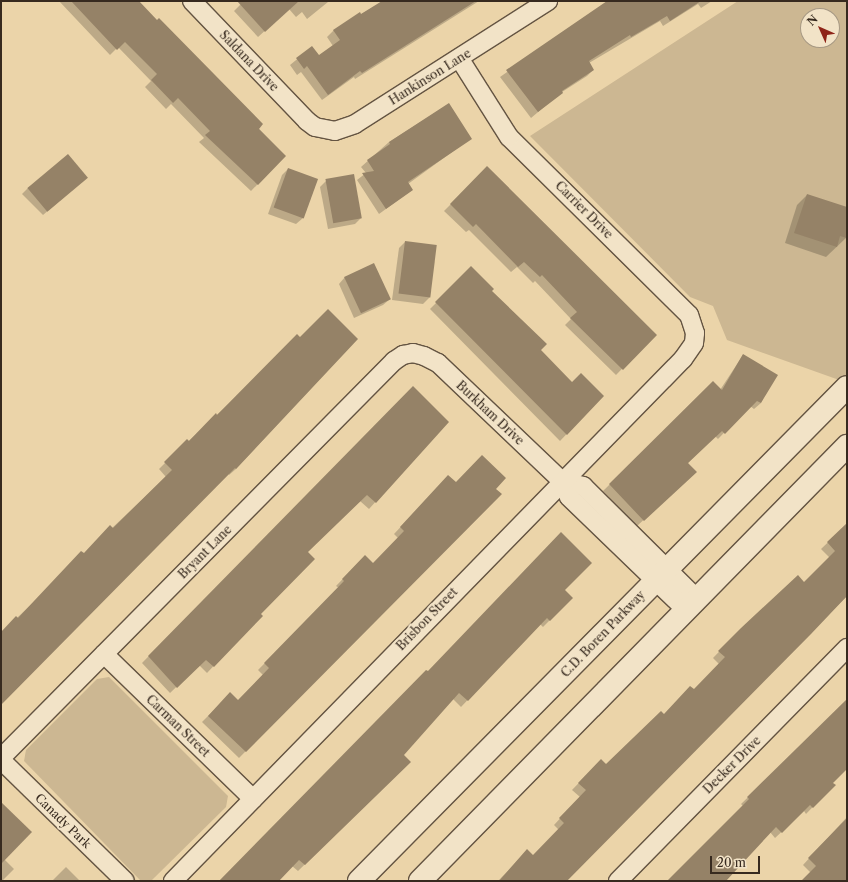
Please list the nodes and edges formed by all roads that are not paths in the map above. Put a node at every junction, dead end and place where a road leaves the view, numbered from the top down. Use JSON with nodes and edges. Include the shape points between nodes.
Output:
{"nodes":[{"id":1,"x":192,"y":1,"type":"edge"},
{"id":2,"x":548,"y":1,"type":"edge"},
{"id":3,"x":459,"y":58,"type":"junction"},
{"id":4,"x":307,"y":121,"type":"joint"},
{"id":5,"x":413,"y":353,"type":"joint"},
{"id":6,"x":683,"y":359,"type":"joint"},
{"id":7,"x":847,"y":387,"type":"edge"},
{"id":8,"x":847,"y":446,"type":"edge"},
{"id":9,"x":562,"y":481,"type":"junction"},
{"id":10,"x":661,"y":575,"type":"junction"},
{"id":11,"x":691,"y":603,"type":"junction"},
{"id":12,"x":847,"y":648,"type":"edge"},
{"id":13,"x":104,"y":654,"type":"junction"},
{"id":14,"x":1,"y":759,"type":"edge"},
{"id":15,"x":253,"y":799,"type":"junction"},
{"id":16,"x":124,"y":881,"type":"edge"},
{"id":17,"x":173,"y":881,"type":"edge"},
{"id":18,"x":359,"y":881,"type":"edge"},
{"id":19,"x":420,"y":881,"type":"edge"},
{"id":20,"x":618,"y":881,"type":"edge"}],
"edges":[{"from":1,"to":4,"type":"street","name":"Saldana Drive"},
{"from":2,"to":3,"type":"street","name":"Hankinson Lane"},
{"from":3,"to":4,"type":"street","name":"Hankinson Lane","via":[[346,129],[325,131]]},
{"from":3,"to":6,"type":"street","name":"Carrier Drive","via":[[509,137],[689,314],[695,333],[690,352]]},
{"from":5,"to":9,"type":"street","name":"Burkham Drive","via":[[438,363]]},
{"from":5,"to":13,"type":"street","name":"Bryant Lane","via":[[403,355],[394,361]]},
{"from":6,"to":9,"type":"street","name":"Brisbon Street"},
{"from":7,"to":10,"type":"street","name":"C.D. Boren Parkway"},
{"from":8,"to":11,"type":"street"},
{"from":9,"to":10,"type":"street","name":"Burkham Drive","via":[[569,497]]},
{"from":9,"to":15,"type":"street","name":"Brisbon Street"},
{"from":10,"to":11,"type":"street","name":"Burkham Drive"},
{"from":10,"to":18,"type":"street","name":"C.D. Boren Parkway"},
{"from":11,"to":19,"type":"street"},
{"from":12,"to":20,"type":"street","name":"Decker Drive"},
{"from":13,"to":14,"type":"street","name":"Bryant Lane"},
{"from":13,"to":15,"type":"street","name":"Carman Street"},
{"from":14,"to":16,"type":"street","name":"Canady Park"},
{"from":15,"to":17,"type":"street","name":"Brisbon Street"}]}
